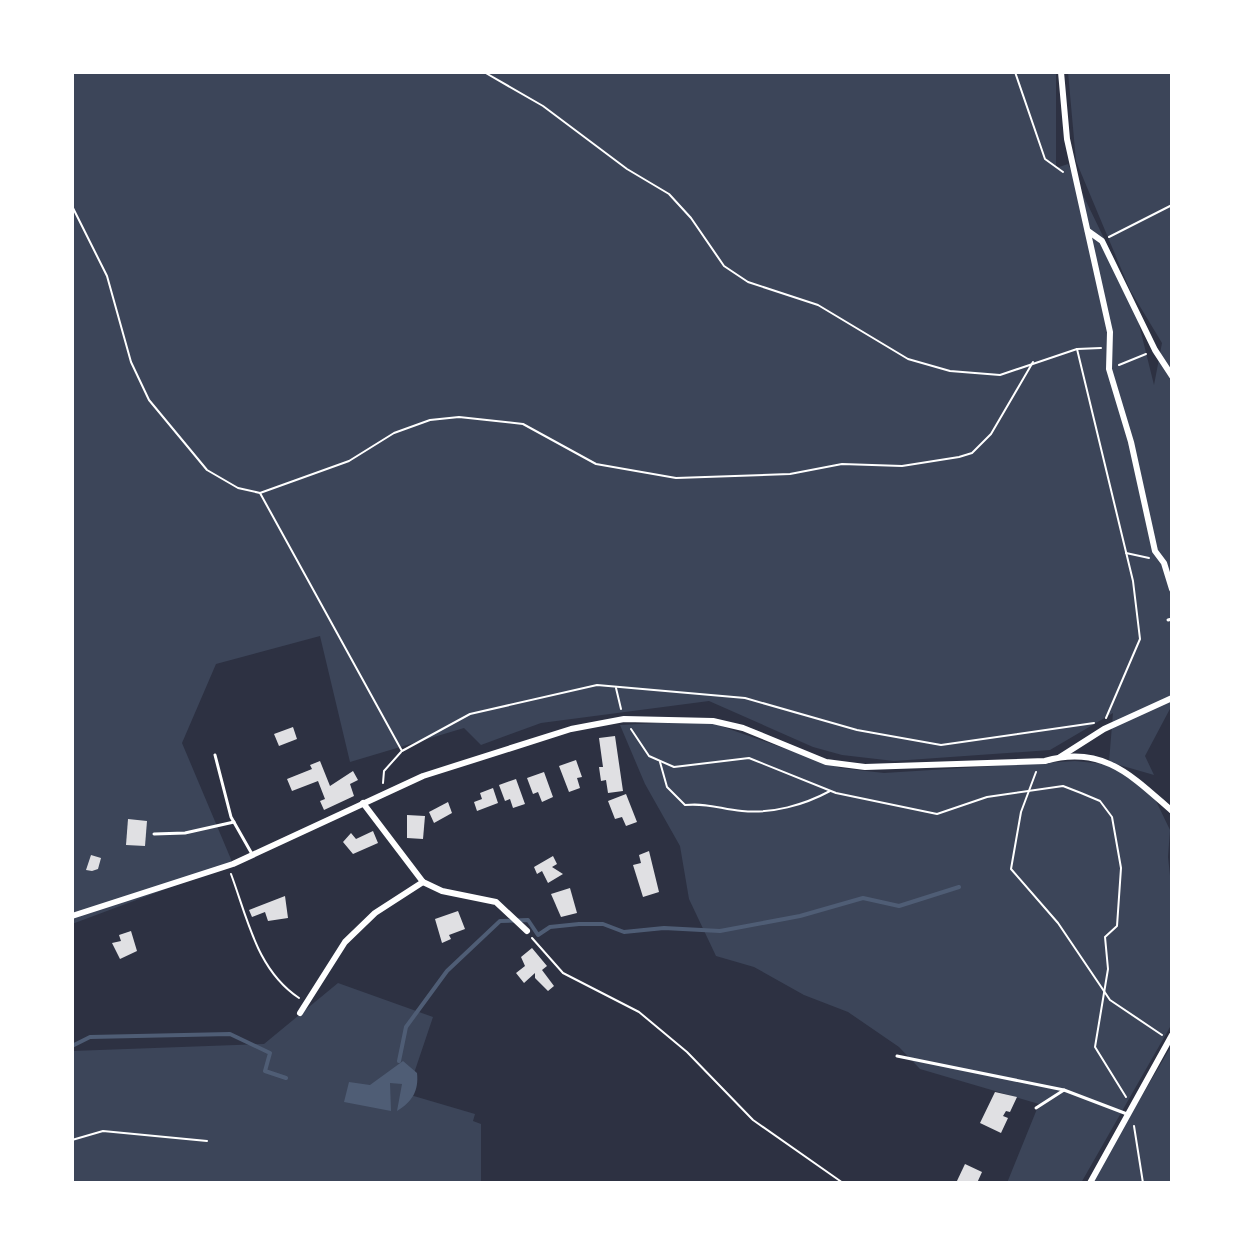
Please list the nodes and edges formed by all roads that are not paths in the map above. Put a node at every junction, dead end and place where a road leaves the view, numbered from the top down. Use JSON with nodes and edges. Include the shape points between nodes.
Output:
{"nodes":[{"id":1,"x":1061,"y":72,"type":"edge"},
{"id":2,"x":1088,"y":231,"type":"junction"},
{"id":3,"x":1172,"y":376,"type":"edge"},
{"id":4,"x":1172,"y":589,"type":"edge"},
{"id":5,"x":1172,"y":698,"type":"edge"},
{"id":6,"x":215,"y":755,"type":"dead end"},
{"id":7,"x":1060,"y":757,"type":"junction"},
{"id":8,"x":363,"y":803,"type":"junction"},
{"id":9,"x":1172,"y":811,"type":"edge"},
{"id":10,"x":234,"y":822,"type":"junction"},
{"id":11,"x":154,"y":834,"type":"dead end"},
{"id":12,"x":252,"y":854,"type":"junction"},
{"id":13,"x":423,"y":882,"type":"junction"},
{"id":14,"x":72,"y":916,"type":"edge"},
{"id":15,"x":527,"y":931,"type":"road end"},
{"id":16,"x":300,"y":1013,"type":"dead end"},
{"id":17,"x":1170,"y":1038,"type":"edge"},
{"id":18,"x":897,"y":1056,"type":"dead end"},
{"id":19,"x":1064,"y":1090,"type":"junction"},
{"id":20,"x":1036,"y":1108,"type":"dead end"},
{"id":21,"x":1127,"y":1114,"type":"junction"},
{"id":22,"x":1090,"y":1183,"type":"edge"}],
"edges":[{"from":1,"to":2,"type":"street","via":[[1067,139]]},
{"from":2,"to":3,"type":"street","via":[[1102,241]]},
{"from":2,"to":4,"type":"street","via":[[1110,347],[1109,369],[1155,551]]},
{"from":5,"to":7,"type":"street","via":[[1104,729]]},
{"from":6,"to":10,"type":"lane"},
{"from":7,"to":8,"type":"street","via":[[865,767],[826,762],[713,721],[624,719],[571,729]]},
{"from":7,"to":9,"type":"street","via":[[1094,759],[1121,769]]},
{"from":8,"to":12,"type":"street"},
{"from":8,"to":13,"type":"street"},
{"from":10,"to":11,"type":"lane"},
{"from":10,"to":12,"type":"lane"},
{"from":12,"to":14,"type":"street"},
{"from":13,"to":15,"type":"street","via":[[496,902]]},
{"from":13,"to":16,"type":"street","via":[[375,913],[345,942]]},
{"from":17,"to":21,"type":"street"},
{"from":18,"to":19,"type":"lane"},
{"from":19,"to":20,"type":"lane"},
{"from":19,"to":21,"type":"lane"},
{"from":21,"to":22,"type":"street"}]}
